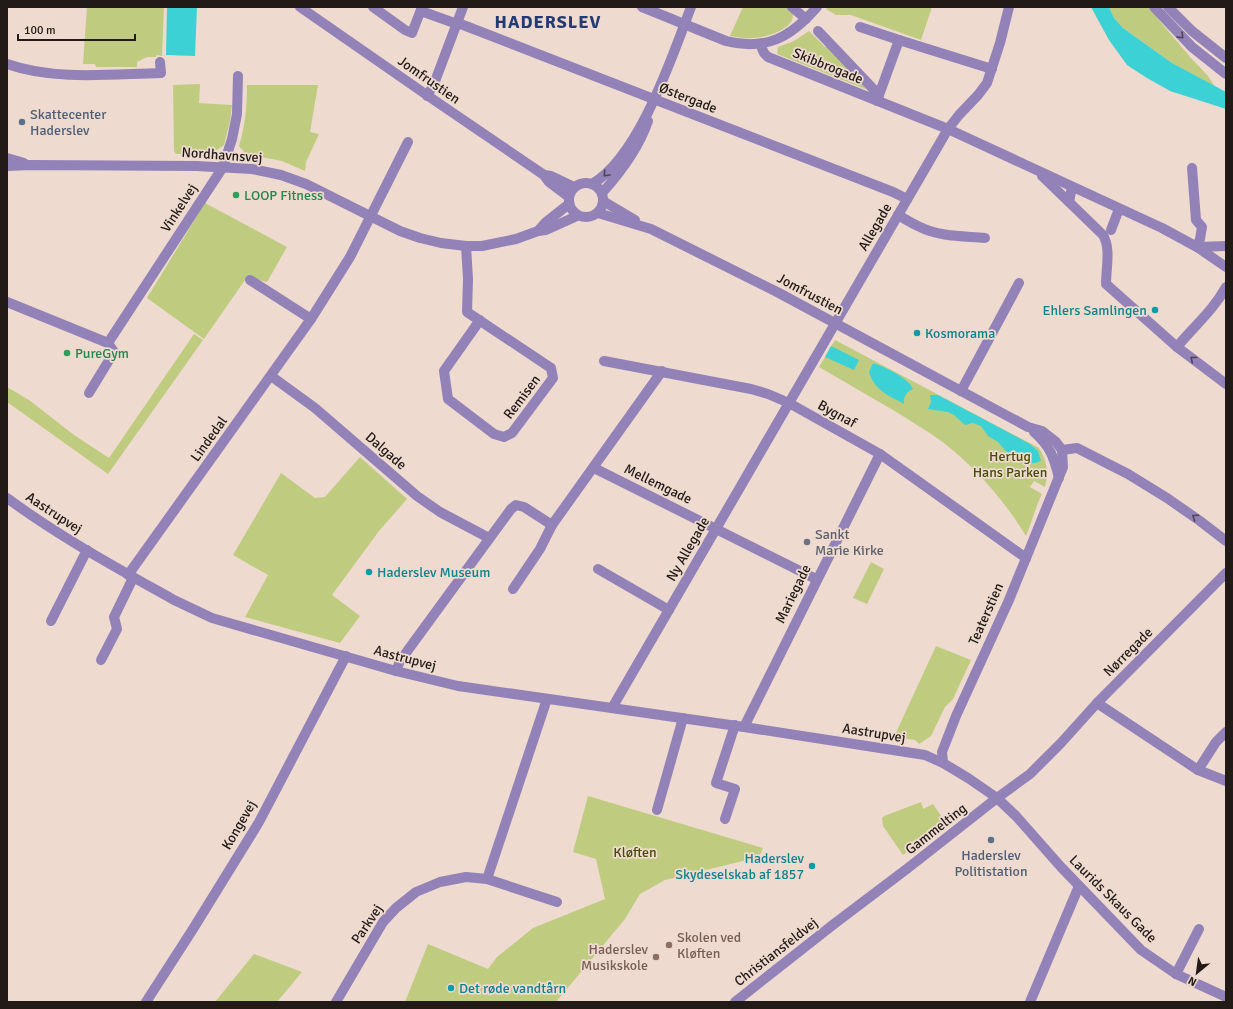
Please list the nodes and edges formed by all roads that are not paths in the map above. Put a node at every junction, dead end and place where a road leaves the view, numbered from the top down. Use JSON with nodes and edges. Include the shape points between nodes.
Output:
{"nodes":[{"id":1,"x":300,"y":7,"type":"edge"},
{"id":2,"x":373,"y":7,"type":"edge"},
{"id":3,"x":464,"y":7,"type":"edge"},
{"id":4,"x":642,"y":7,"type":"edge"},
{"id":5,"x":691,"y":7,"type":"edge"},
{"id":6,"x":792,"y":7,"type":"edge"},
{"id":7,"x":817,"y":7,"type":"edge"},
{"id":8,"x":1009,"y":7,"type":"edge"},
{"id":9,"x":1154,"y":7,"type":"edge"},
{"id":10,"x":1168,"y":7,"type":"edge"},
{"id":11,"x":422,"y":9,"type":"edge"},
{"id":12,"x":806,"y":19,"type":"junction"},
{"id":13,"x":457,"y":24,"type":"junction"},
{"id":14,"x":684,"y":24,"type":"junction"},
{"id":15,"x":860,"y":27,"type":"dead end"},
{"id":16,"x":818,"y":31,"type":"dead end"},
{"id":17,"x":899,"y":40,"type":"junction"},
{"id":18,"x":760,"y":44,"type":"junction"},
{"id":19,"x":1226,"y":58,"type":"edge"},
{"id":20,"x":160,"y":62,"type":"dead end"},
{"id":21,"x":7,"y":64,"type":"edge"},
{"id":22,"x":992,"y":69,"type":"junction"},
{"id":23,"x":1226,"y":74,"type":"edge"},
{"id":24,"x":238,"y":76,"type":"dead end"},
{"id":25,"x":426,"y":96,"type":"junction"},
{"id":26,"x":878,"y":98,"type":"junction"},
{"id":27,"x":653,"y":104,"type":"junction"},
{"id":28,"x":948,"y":129,"type":"junction"},
{"id":29,"x":408,"y":142,"type":"dead end"},
{"id":30,"x":7,"y":158,"type":"edge"},
{"id":31,"x":31,"y":165,"type":"junction"},
{"id":32,"x":7,"y":166,"type":"edge"},
{"id":33,"x":223,"y":167,"type":"junction"},
{"id":34,"x":1192,"y":168,"type":"dead end"},
{"id":35,"x":1034,"y":170,"type":"junction"},
{"id":36,"x":544,"y":175,"type":"junction"},
{"id":37,"x":592,"y":184,"type":"junction"},
{"id":38,"x":574,"y":187,"type":"junction"},
{"id":39,"x":1072,"y":187,"type":"junction"},
{"id":40,"x":602,"y":197,"type":"junction"},
{"id":41,"x":907,"y":199,"type":"junction"},
{"id":42,"x":569,"y":201,"type":"junction"},
{"id":43,"x":1069,"y":202,"type":"junction"},
{"id":44,"x":1119,"y":210,"type":"junction"},
{"id":45,"x":598,"y":213,"type":"junction"},
{"id":46,"x":898,"y":215,"type":"junction"},
{"id":47,"x":370,"y":216,"type":"junction"},
{"id":48,"x":577,"y":216,"type":"junction"},
{"id":49,"x":643,"y":226,"type":"junction"},
{"id":50,"x":1111,"y":230,"type":"dead end"},
{"id":51,"x":538,"y":231,"type":"junction"},
{"id":52,"x":985,"y":238,"type":"dead end"},
{"id":53,"x":466,"y":246,"type":"junction"},
{"id":54,"x":1226,"y":246,"type":"edge"},
{"id":55,"x":1197,"y":247,"type":"junction"},
{"id":56,"x":1226,"y":267,"type":"edge"},
{"id":57,"x":250,"y":280,"type":"dead end"},
{"id":58,"x":1019,"y":283,"type":"dead end"},
{"id":59,"x":1226,"y":287,"type":"edge"},
{"id":60,"x":7,"y":302,"type":"edge"},
{"id":61,"x":311,"y":319,"type":"junction"},
{"id":62,"x":480,"y":320,"type":"junction"},
{"id":63,"x":835,"y":323,"type":"junction"},
{"id":64,"x":108,"y":343,"type":"junction"},
{"id":65,"x":1178,"y":347,"type":"junction"},
{"id":66,"x":604,"y":361,"type":"dead end"},
{"id":67,"x":662,"y":371,"type":"junction"},
{"id":68,"x":271,"y":376,"type":"junction"},
{"id":69,"x":1226,"y":384,"type":"edge"},
{"id":70,"x":961,"y":391,"type":"junction"},
{"id":71,"x":89,"y":393,"type":"dead end"},
{"id":72,"x":789,"y":403,"type":"junction"},
{"id":73,"x":1028,"y":427,"type":"junction"},
{"id":74,"x":1062,"y":450,"type":"junction"},
{"id":75,"x":880,"y":454,"type":"junction"},
{"id":76,"x":594,"y":468,"type":"junction"},
{"id":77,"x":1059,"y":478,"type":"junction"},
{"id":78,"x":7,"y":498,"type":"edge"},
{"id":79,"x":552,"y":525,"type":"junction"},
{"id":80,"x":716,"y":529,"type":"junction"},
{"id":81,"x":489,"y":538,"type":"junction"},
{"id":82,"x":1226,"y":541,"type":"edge"},
{"id":83,"x":87,"y":550,"type":"junction"},
{"id":84,"x":1026,"y":558,"type":"junction"},
{"id":85,"x":598,"y":569,"type":"dead end"},
{"id":86,"x":1225,"y":575,"type":"edge"},
{"id":87,"x":131,"y":576,"type":"junction"},
{"id":88,"x":816,"y":579,"type":"junction"},
{"id":89,"x":513,"y":589,"type":"dead end"},
{"id":90,"x":669,"y":610,"type":"junction"},
{"id":91,"x":51,"y":621,"type":"dead end"},
{"id":92,"x":346,"y":656,"type":"junction"},
{"id":93,"x":102,"y":660,"type":"dead end"},
{"id":94,"x":396,"y":671,"type":"junction"},
{"id":95,"x":547,"y":699,"type":"junction"},
{"id":96,"x":1097,"y":703,"type":"junction"},
{"id":97,"x":612,"y":708,"type":"junction"},
{"id":98,"x":683,"y":718,"type":"junction"},
{"id":99,"x":739,"y":726,"type":"junction"},
{"id":100,"x":1226,"y":732,"type":"edge"},
{"id":101,"x":1052,"y":751,"type":"joint"},
{"id":102,"x":942,"y":763,"type":"junction"},
{"id":103,"x":1198,"y":770,"type":"junction"},
{"id":104,"x":1226,"y":781,"type":"edge"},
{"id":105,"x":997,"y":798,"type":"junction"},
{"id":106,"x":657,"y":810,"type":"dead end"},
{"id":107,"x":725,"y":819,"type":"dead end"},
{"id":108,"x":487,"y":879,"type":"junction"},
{"id":109,"x":1079,"y":886,"type":"junction"},
{"id":110,"x":557,"y":902,"type":"dead end"},
{"id":111,"x":834,"y":924,"type":"joint"},
{"id":112,"x":1199,"y":928,"type":"dead end"},
{"id":113,"x":1176,"y":974,"type":"junction"},
{"id":114,"x":1219,"y":997,"type":"edge"},
{"id":115,"x":146,"y":1002,"type":"edge"},
{"id":116,"x":336,"y":1002,"type":"edge"},
{"id":117,"x":735,"y":1002,"type":"edge"},
{"id":118,"x":1030,"y":1002,"type":"edge"}],
"edges":[{"from":1,"to":25,"type":"street","name":"Jomfrustien"},
{"from":2,"to":11,"type":"street","via":[[412,33]]},
{"from":3,"to":13,"type":"street"},
{"from":4,"to":14,"type":"street"},
{"from":5,"to":14,"type":"street"},
{"from":6,"to":12,"type":"street"},
{"from":7,"to":12,"type":"street"},
{"from":8,"to":22,"type":"street","name":"Allegade"},
{"from":9,"to":23,"type":"street","one_way":true,"via":[[1192,47]]},
{"from":10,"to":19,"type":"street","via":[[1192,31]]},
{"from":11,"to":13,"type":"street","name":"Østergade"},
{"from":12,"to":18,"type":"street","via":[[781,38]]},
{"from":13,"to":25,"type":"street","via":[[434,84]]},
{"from":13,"to":27,"type":"street","name":"Østergade"},
{"from":14,"to":18,"type":"street","via":[[726,41]]},
{"from":14,"to":27,"type":"street"},
{"from":15,"to":17,"type":"street"},
{"from":16,"to":26,"type":"street","name":"Skibbrogade"},
{"from":17,"to":22,"type":"street"},
{"from":17,"to":26,"type":"street"},
{"from":18,"to":26,"type":"street","name":"Skibbrogade","via":[[768,57]]},
{"from":20,"to":21,"type":"street","via":[[161,73],[70,75],[41,72]]},
{"from":22,"to":28,"type":"street","name":"Allegade","via":[[978,95]]},
{"from":24,"to":33,"type":"street","name":"Vinkelvej","via":[[237,114]]},
{"from":25,"to":36,"type":"street","name":"Jomfrustien"},
{"from":26,"to":28,"type":"street"},
{"from":27,"to":37,"type":"street","one_way":true,"via":[[622,155],[606,174]]},
{"from":27,"to":40,"type":"street","via":[[643,135]]},
{"from":27,"to":41,"type":"street","name":"Østergade","via":[[886,189]]},
{"from":28,"to":35,"type":"street"},
{"from":28,"to":41,"type":"street","name":"Allegade"},
{"from":29,"to":47,"type":"street","name":"Lindedal"},
{"from":30,"to":31,"type":"street","name":"Nordhavnsvej"},
{"from":31,"to":32,"type":"street","name":"Nordhavnsvej"},
{"from":31,"to":33,"type":"street","name":"Nordhavnsvej"},
{"from":33,"to":47,"type":"street","name":"Nordhavnsvej","via":[[281,175],[306,184]]},
{"from":33,"to":64,"type":"street","name":"Vinkelvej"},
{"from":34,"to":55,"type":"street","via":[[1196,220],[1202,227]]},
{"from":35,"to":39,"type":"street"},
{"from":35,"to":43,"type":"street"},
{"from":36,"to":38,"type":"street","name":"Jomfrustien"},
{"from":36,"to":42,"type":"street","name":"Jomfrustien"},
{"from":37,"to":38,"type":"street","via":[[583,183]]},
{"from":37,"to":40,"type":"street"},
{"from":38,"to":42,"type":"street"},
{"from":39,"to":43,"type":"street"},
{"from":39,"to":44,"type":"street"},
{"from":40,"to":45,"type":"street","via":[[602,206]]},
{"from":40,"to":49,"type":"street","name":"Jomfrustien"},
{"from":41,"to":46,"type":"street","name":"Allegade"},
{"from":42,"to":48,"type":"street","via":[[570,209]]},
{"from":42,"to":51,"type":"street","name":"Nordhavnsvej"},
{"from":43,"to":65,"type":"street","via":[[1106,240],[1106,284]]},
{"from":44,"to":50,"type":"street"},
{"from":44,"to":55,"type":"street","via":[[1162,228]]},
{"from":45,"to":48,"type":"street","via":[[588,218]]},
{"from":45,"to":49,"type":"street","name":"Jomfrustien"},
{"from":46,"to":52,"type":"street","via":[[921,228],[935,232]]},
{"from":46,"to":63,"type":"street","name":"Allegade"},
{"from":47,"to":53,"type":"street","name":"Nordhavnsvej","via":[[420,238],[441,244]]},
{"from":47,"to":61,"type":"street","name":"Lindedal","via":[[350,257]]},
{"from":48,"to":51,"type":"street","name":"Nordhavnsvej"},
{"from":49,"to":63,"type":"street","name":"Jomfrustien"},
{"from":51,"to":53,"type":"street","name":"Nordhavnsvej","via":[[499,243]]},
{"from":53,"to":62,"type":"street","name":"Remisen","via":[[467,312]]},
{"from":54,"to":55,"type":"street"},
{"from":55,"to":56,"type":"street"},
{"from":57,"to":61,"type":"street"},
{"from":58,"to":70,"type":"street"},
{"from":59,"to":65,"type":"street","via":[[1214,308]]},
{"from":60,"to":64,"type":"street"},
{"from":61,"to":68,"type":"street","name":"Lindedal"},
{"from":62,"to":62,"type":"street","name":"Remisen","via":[[551,368],[553,378],[512,433],[504,437],[494,434],[448,399],[444,371]]},
{"from":63,"to":70,"type":"street","name":"Jomfrustien"},
{"from":63,"to":72,"type":"street","name":"Allegade"},
{"from":64,"to":71,"type":"street","via":[[114,352]]},
{"from":69,"to":65,"type":"street","one_way":true},
{"from":66,"to":67,"type":"street","name":"Bygnaf"},
{"from":67,"to":72,"type":"street","name":"Bygnaf","via":[[751,389]]},
{"from":67,"to":76,"type":"street"},
{"from":68,"to":81,"type":"street","name":"Dalgade","via":[[316,408],[417,496],[440,512]]},
{"from":68,"to":87,"type":"street","name":"Lindedal"},
{"from":70,"to":73,"type":"street","name":"Jomfrustien"},
{"from":72,"to":75,"type":"street","name":"Bygnaf"},
{"from":72,"to":80,"type":"street","name":"Ny Allegade"},
{"from":73,"to":74,"type":"street","name":"Jomfrustien","via":[[1042,431]]},
{"from":73,"to":77,"type":"street","name":"Jomfrustien","via":[[1048,446]]},
{"from":74,"to":77,"type":"street","via":[[1063,467]]},
{"from":82,"to":74,"type":"street","one_way":true,"via":[[1168,498],[1101,459],[1077,448]]},
{"from":75,"to":84,"type":"street","name":"Bygnaf"},
{"from":75,"to":88,"type":"street","name":"Mariegade"},
{"from":76,"to":79,"type":"street"},
{"from":76,"to":80,"type":"street","name":"Mellemgade"},
{"from":77,"to":84,"type":"street","name":"Teaterstien"},
{"from":78,"to":83,"type":"street","name":"Aastrupvej"},
{"from":79,"to":81,"type":"street","via":[[524,507],[516,506]]},
{"from":79,"to":89,"type":"street","via":[[540,549]]},
{"from":80,"to":88,"type":"street","name":"Mellemgade"},
{"from":80,"to":90,"type":"street","name":"Ny Allegade"},
{"from":81,"to":94,"type":"street","via":[[400,661]]},
{"from":83,"to":87,"type":"street","name":"Aastrupvej"},
{"from":83,"to":91,"type":"street","name":"Aastrupvej"},
{"from":84,"to":102,"type":"street","name":"Teaterstien","via":[[956,716],[942,752]]},
{"from":85,"to":90,"type":"street"},
{"from":86,"to":96,"type":"street","name":"Nørregade"},
{"from":87,"to":92,"type":"street","name":"Aastrupvej","via":[[212,618]]},
{"from":87,"to":93,"type":"street","via":[[114,617],[117,629]]},
{"from":88,"to":99,"type":"street","name":"Mariegade"},
{"from":90,"to":97,"type":"street","name":"Ny Allegade"},
{"from":92,"to":94,"type":"street","name":"Aastrupvej"},
{"from":92,"to":115,"type":"street","name":"Kongevej","via":[[259,822]]},
{"from":94,"to":95,"type":"street","name":"Aastrupvej","via":[[458,686]]},
{"from":95,"to":97,"type":"street","name":"Aastrupvej"},
{"from":95,"to":108,"type":"street"},
{"from":96,"to":101,"type":"street","name":"Nørregade"},
{"from":96,"to":103,"type":"street"},
{"from":97,"to":98,"type":"street","name":"Aastrupvej"},
{"from":98,"to":99,"type":"street","name":"Aastrupvej"},
{"from":98,"to":106,"type":"street"},
{"from":99,"to":102,"type":"street","name":"Aastrupvej","via":[[925,755]]},
{"from":99,"to":107,"type":"street","via":[[716,784],[735,790]]},
{"from":100,"to":103,"type":"street","via":[[1216,742]]},
{"from":101,"to":105,"type":"street","name":"Gammelting","via":[[1030,774]]},
{"from":102,"to":105,"type":"street","name":"Aastrupvej"},
{"from":103,"to":104,"type":"street"},
{"from":105,"to":109,"type":"street","name":"Laurids Skaus Gade"},
{"from":105,"to":111,"type":"street","name":"Gammelting"},
{"from":108,"to":110,"type":"street","name":"Parkvej"},
{"from":108,"to":116,"type":"street","name":"Parkvej","via":[[466,877],[440,882],[416,892],[396,908],[383,922]]},
{"from":109,"to":113,"type":"street","name":"Laurids Skaus Gade","via":[[1141,950]]},
{"from":109,"to":118,"type":"street"},
{"from":111,"to":117,"type":"street","name":"Christiansfeldvej"},
{"from":112,"to":113,"type":"street"},
{"from":113,"to":114,"type":"street","name":"Laurids Skaus Gade"}]}
